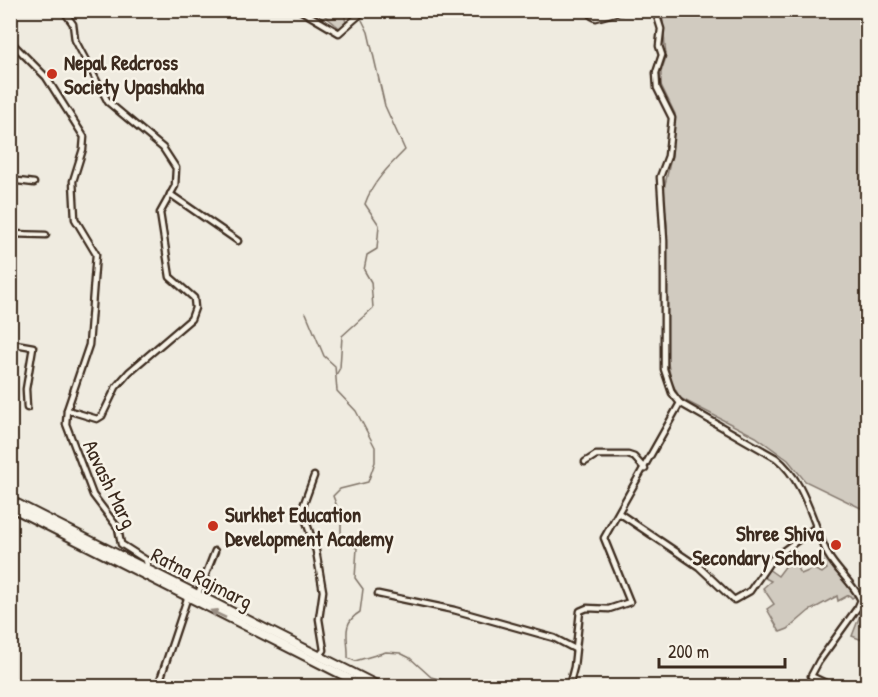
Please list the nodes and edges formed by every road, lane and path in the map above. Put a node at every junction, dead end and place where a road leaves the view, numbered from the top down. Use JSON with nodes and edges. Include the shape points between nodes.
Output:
{"nodes":[{"id":1,"x":63,"y":10,"type":"edge"},
{"id":2,"x":300,"y":10,"type":"edge"},
{"id":3,"x":365,"y":10,"type":"edge"},
{"id":4,"x":591,"y":10,"type":"edge"},
{"id":5,"x":626,"y":10,"type":"edge"},
{"id":6,"x":647,"y":10,"type":"edge"},
{"id":7,"x":655,"y":10,"type":"edge"},
{"id":8,"x":10,"y":41,"type":"edge"},
{"id":9,"x":10,"y":180,"type":"edge"},
{"id":10,"x":34,"y":183,"type":"dead end"},
{"id":11,"x":170,"y":194,"type":"junction"},
{"id":12,"x":10,"y":234,"type":"edge"},
{"id":13,"x":46,"y":235,"type":"dead end"},
{"id":14,"x":238,"y":241,"type":"dead end"},
{"id":15,"x":10,"y":343,"type":"edge"},
{"id":16,"x":680,"y":403,"type":"junction"},
{"id":17,"x":27,"y":408,"type":"dead end"},
{"id":18,"x":67,"y":410,"type":"junction"},
{"id":19,"x":585,"y":462,"type":"dead end"},
{"id":20,"x":645,"y":469,"type":"junction"},
{"id":21,"x":314,"y":476,"type":"dead end"},
{"id":22,"x":10,"y":500,"type":"edge"},
{"id":23,"x":10,"y":507,"type":"edge"},
{"id":24,"x":619,"y":513,"type":"junction"},
{"id":25,"x":816,"y":526,"type":"junction"},
{"id":26,"x":215,"y":551,"type":"dead end"},
{"id":27,"x":148,"y":569,"type":"junction"},
{"id":28,"x":198,"y":594,"type":"junction"},
{"id":29,"x":378,"y":594,"type":"dead end"},
{"id":30,"x":187,"y":599,"type":"junction"},
{"id":31,"x":575,"y":649,"type":"junction"},
{"id":32,"x":318,"y":656,"type":"junction"},
{"id":33,"x":867,"y":680,"type":"edge"},
{"id":34,"x":158,"y":687,"type":"edge"},
{"id":35,"x":364,"y":687,"type":"edge"},
{"id":36,"x":379,"y":687,"type":"edge"},
{"id":37,"x":569,"y":687,"type":"edge"},
{"id":38,"x":832,"y":687,"type":"edge"},
{"id":39,"x":865,"y":687,"type":"edge"}],
"edges":[{"from":1,"to":11,"type":"street","via":[[108,102],[173,161],[178,176]]},
{"from":2,"to":3,"type":"street","via":[[339,33]]},
{"from":4,"to":5,"type":"street","via":[[596,18]]},
{"from":5,"to":6,"type":"street"},
{"from":7,"to":16,"type":"street","via":[[661,29],[662,55],[656,73],[657,88],[672,118],[668,156],[660,177],[664,369]]},
{"from":8,"to":18,"type":"street","name":"Aavash Marg","via":[[46,76],[84,140],[73,181],[75,219],[96,254],[89,345]]},
{"from":9,"to":10,"type":"street"},
{"from":11,"to":14,"type":"street"},
{"from":11,"to":18,"type":"street","via":[[160,213],[170,277],[194,298],[190,319],[129,372],[116,387],[102,416],[97,419]]},
{"from":12,"to":13,"type":"street"},
{"from":15,"to":17,"type":"street","via":[[33,348]]},
{"from":16,"to":20,"type":"street"},
{"from":16,"to":25,"type":"street","via":[[790,469]]},
{"from":18,"to":27,"type":"street","name":"Aavash Marg","via":[[69,435],[93,495],[118,528],[121,544],[146,560]]},
{"from":19,"to":20,"type":"street","via":[[596,455],[628,455]]},
{"from":20,"to":24,"type":"street"},
{"from":21,"to":32,"type":"street","via":[[302,509],[316,551],[323,591],[320,620],[324,650]]},
{"from":22,"to":27,"type":"main road","name":"Ratna Rajmarg"},
{"from":23,"to":30,"type":"main road","name":"Ratna Rajmarg"},
{"from":24,"to":25,"type":"street","via":[[699,567],[734,600],[750,591],[772,559]]},
{"from":24,"to":31,"type":"street","via":[[604,538],[630,602],[609,609],[580,611]]},
{"from":25,"to":38,"type":"street","via":[[829,557],[861,600],[811,676]]},
{"from":26,"to":28,"type":"street"},
{"from":27,"to":28,"type":"main road","name":"Ratna Rajmarg"},
{"from":28,"to":32,"type":"main road","name":"Ratna Rajmarg"},
{"from":29,"to":31,"type":"street","via":[[454,610],[554,638]]},
{"from":30,"to":34,"type":"street"},
{"from":35,"to":30,"type":"main road","name":"Ratna Rajmarg","one_way":true},
{"from":31,"to":37,"type":"street"},
{"from":32,"to":36,"type":"main road","name":"Ratna Rajmarg"},
{"from":33,"to":39,"type":"street"}]}
